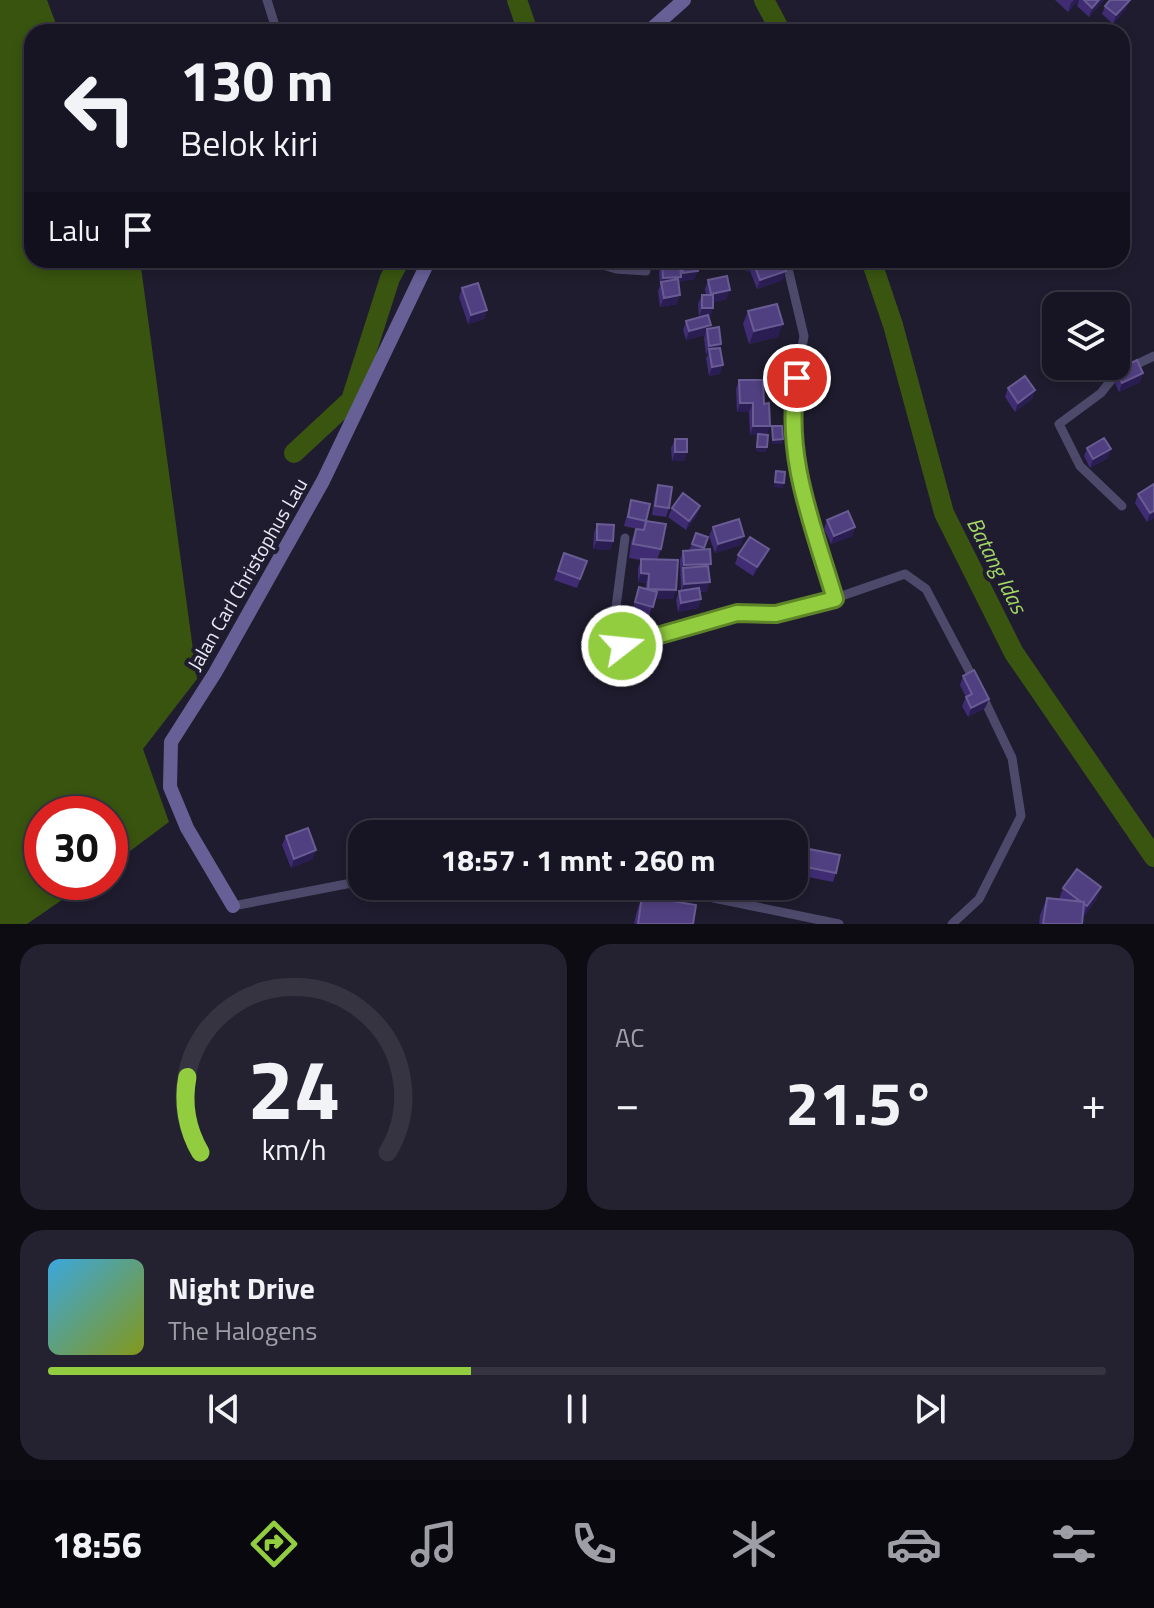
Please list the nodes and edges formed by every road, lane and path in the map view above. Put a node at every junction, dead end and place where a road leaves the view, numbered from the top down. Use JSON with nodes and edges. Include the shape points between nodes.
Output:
{"nodes":[{"id":1,"x":267,"y":0,"type":"edge"},
{"id":2,"x":684,"y":0,"type":"edge"},
{"id":3,"x":274,"y":24,"type":"edge"},
{"id":4,"x":657,"y":24,"type":"edge"},
{"id":5,"x":425,"y":268,"type":"edge"},
{"id":6,"x":613,"y":268,"type":"edge"},
{"id":7,"x":788,"y":268,"type":"edge"},
{"id":8,"x":646,"y":271,"type":"dead end"},
{"id":9,"x":1154,"y":356,"type":"edge"},
{"id":10,"x":1122,"y":506,"type":"dead end"},
{"id":11,"x":625,"y":538,"type":"dead end"},
{"id":12,"x":835,"y":599,"type":"junction"},
{"id":13,"x":348,"y":884,"type":"edge"},
{"id":14,"x":723,"y":900,"type":"edge"},
{"id":15,"x":233,"y":906,"type":"joint"},
{"id":16,"x":839,"y":924,"type":"edge"},
{"id":17,"x":952,"y":924,"type":"edge"}],
"edges":[{"from":1,"to":3,"type":"street"},
{"from":2,"to":4,"type":"street"},
{"from":5,"to":15,"type":"street","name":"Jalan Carl Christophus Lau","via":[[323,481],[171,742],[170,787],[187,828]]},
{"from":6,"to":8,"type":"street"},
{"from":7,"to":12,"type":"street","via":[[804,336],[792,404],[792,442]]},
{"from":9,"to":10,"type":"street","via":[[1109,379],[1101,393],[1059,424],[1080,466]]},
{"from":11,"to":12,"type":"street","via":[[616,607],[622,646],[737,613],[776,614]]},
{"from":12,"to":17,"type":"street","via":[[899,575],[919,582],[1012,758],[1021,816],[979,899]]},
{"from":13,"to":15,"type":"street"},
{"from":14,"to":16,"type":"street"}]}
